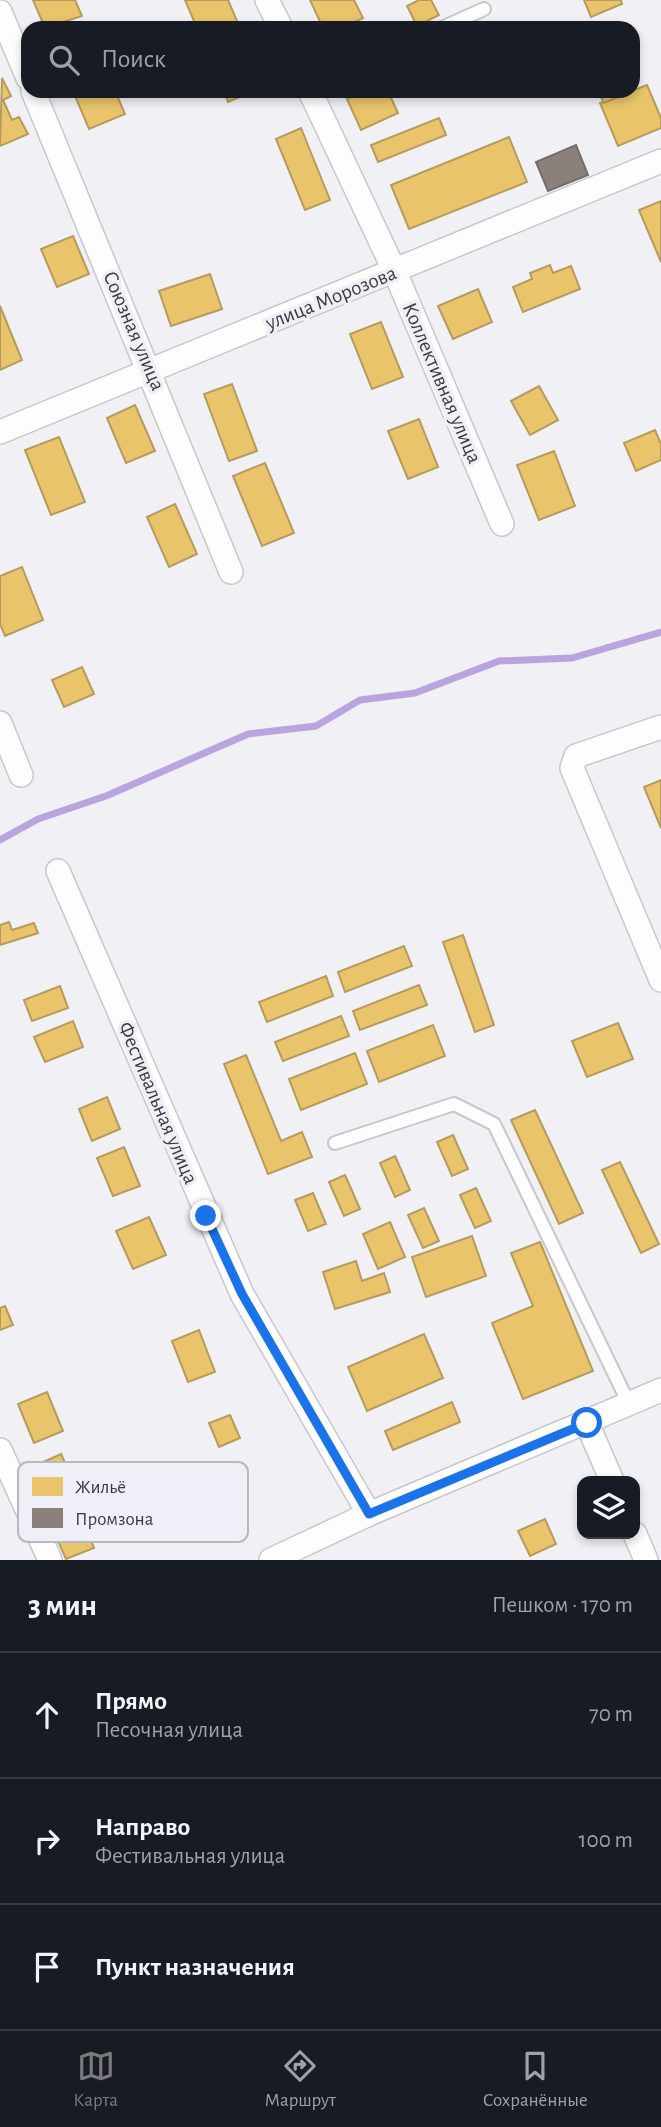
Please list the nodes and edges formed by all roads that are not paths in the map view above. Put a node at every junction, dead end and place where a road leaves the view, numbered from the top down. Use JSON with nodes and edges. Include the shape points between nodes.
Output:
{"nodes":[{"id":1,"x":267,"y":0,"type":"edge"},
{"id":2,"x":484,"y":9,"type":"dead end"},
{"id":3,"x":0,"y":12,"type":"edge"},
{"id":4,"x":278,"y":21,"type":"edge"},
{"id":5,"x":457,"y":21,"type":"edge"},
{"id":6,"x":21,"y":62,"type":"edge"},
{"id":7,"x":36,"y":98,"type":"edge"},
{"id":8,"x":313,"y":98,"type":"edge"},
{"id":9,"x":661,"y":161,"type":"edge"},
{"id":10,"x":395,"y":272,"type":"junction"},
{"id":11,"x":151,"y":372,"type":"junction"},
{"id":12,"x":0,"y":432,"type":"edge"},
{"id":13,"x":502,"y":524,"type":"dead end"},
{"id":14,"x":231,"y":572,"type":"dead end"},
{"id":15,"x":0,"y":723,"type":"edge"},
{"id":16,"x":661,"y":727,"type":"edge"},
{"id":17,"x":21,"y":775,"type":"dead end"},
{"id":18,"x":58,"y":871,"type":"dead end"},
{"id":19,"x":661,"y":980,"type":"edge"},
{"id":20,"x":335,"y":1143,"type":"dead end"},
{"id":21,"x":661,"y":1390,"type":"edge"},
{"id":22,"x":629,"y":1404,"type":"junction"},
{"id":23,"x":587,"y":1423,"type":"junction"},
{"id":24,"x":0,"y":1450,"type":"edge"},
{"id":25,"x":610,"y":1476,"type":"edge"},
{"id":26,"x":18,"y":1490,"type":"edge"},
{"id":27,"x":369,"y":1514,"type":"junction"},
{"id":28,"x":637,"y":1539,"type":"edge"},
{"id":29,"x":42,"y":1542,"type":"edge"},
{"id":30,"x":50,"y":1560,"type":"edge"},
{"id":31,"x":271,"y":1560,"type":"edge"},
{"id":32,"x":646,"y":1560,"type":"edge"}],
"edges":[{"from":1,"to":4,"type":"street"},
{"from":2,"to":5,"type":"lane"},
{"from":3,"to":6,"type":"street"},
{"from":7,"to":11,"type":"street","name":"Союзная улица"},
{"from":8,"to":10,"type":"street","name":"Коллективная улица"},
{"from":9,"to":10,"type":"street","name":"улица Морозова"},
{"from":10,"to":11,"type":"street","name":"улица Морозова"},
{"from":10,"to":13,"type":"street","name":"Коллективная улица"},
{"from":11,"to":12,"type":"street","name":"улица Морозова"},
{"from":11,"to":14,"type":"street","name":"Союзная улица"},
{"from":15,"to":17,"type":"street"},
{"from":16,"to":19,"type":"street","via":[[576,756],[572,768]]},
{"from":18,"to":27,"type":"street","name":"Фестивальная улица","via":[[242,1294]]},
{"from":20,"to":22,"type":"lane","via":[[454,1104],[494,1124]]},
{"from":21,"to":22,"type":"street"},
{"from":22,"to":23,"type":"street"},
{"from":23,"to":25,"type":"street"},
{"from":23,"to":27,"type":"street"},
{"from":24,"to":26,"type":"street"},
{"from":27,"to":31,"type":"street"},
{"from":28,"to":32,"type":"street"},
{"from":29,"to":30,"type":"street"}]}
